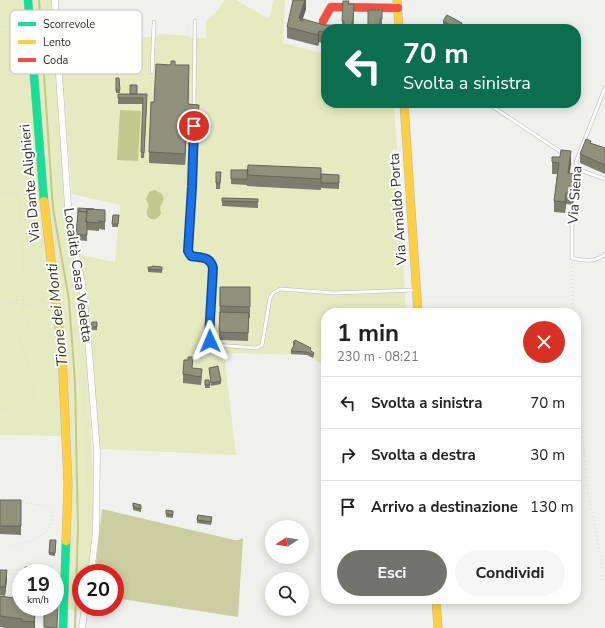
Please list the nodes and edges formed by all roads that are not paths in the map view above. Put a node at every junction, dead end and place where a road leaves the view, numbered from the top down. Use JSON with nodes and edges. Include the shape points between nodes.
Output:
{"nodes":[{"id":1,"x":28,"y":0,"type":"edge"},
{"id":2,"x":55,"y":0,"type":"edge"},
{"id":3,"x":397,"y":3,"type":"edge"},
{"id":4,"x":29,"y":10,"type":"edge"},
{"id":5,"x":55,"y":10,"type":"edge"},
{"id":6,"x":195,"y":21,"type":"dead end"},
{"id":7,"x":323,"y":21,"type":"dead end"},
{"id":8,"x":154,"y":22,"type":"dead end"},
{"id":9,"x":399,"y":24,"type":"edge"},
{"id":10,"x":152,"y":72,"type":"road end"},
{"id":11,"x":33,"y":74,"type":"edge"},
{"id":12,"x":59,"y":74,"type":"edge"},
{"id":13,"x":605,"y":88,"type":"edge"},
{"id":14,"x":194,"y":108,"type":"edge"},
{"id":15,"x":404,"y":108,"type":"edge"},
{"id":16,"x":495,"y":108,"type":"edge"},
{"id":17,"x":194,"y":126,"type":"dead end"},
{"id":18,"x":576,"y":162,"type":"junction"},
{"id":19,"x":577,"y":169,"type":"junction"},
{"id":20,"x":605,"y":179,"type":"edge"},
{"id":21,"x":605,"y":254,"type":"edge"},
{"id":22,"x":416,"y":290,"type":"junction"},
{"id":23,"x":418,"y":308,"type":"edge"},
{"id":24,"x":92,"y":564,"type":"edge"},
{"id":25,"x":436,"y":604,"type":"edge"},
{"id":26,"x":84,"y":616,"type":"edge"},
{"id":27,"x":63,"y":628,"type":"edge"},
{"id":28,"x":82,"y":628,"type":"edge"},
{"id":29,"x":438,"y":628,"type":"edge"}],
"edges":[{"from":1,"to":4,"type":"street","name":"Via Dante Alighieri"},
{"from":2,"to":5,"type":"street","name":"Località Casa Vedetta"},
{"from":3,"to":7,"type":"street","via":[[331,7]]},
{"from":3,"to":9,"type":"street"},
{"from":6,"to":14,"type":"lane"},
{"from":8,"to":10,"type":"lane"},
{"from":11,"to":27,"type":"street","name":"Via Dante Alighieri","via":[[43,195],[62,352],[68,484]]},
{"from":12,"to":24,"type":"street","name":"Località Casa Vedetta","via":[[70,234],[82,283],[97,451],[96,532]]},
{"from":13,"to":18,"type":"lane","name":"Via Siena"},
{"from":15,"to":22,"type":"street","name":"Via Arnaldo Porta"},
{"from":16,"to":18,"type":"lane"},
{"from":17,"to":22,"type":"lane","via":[[188,251],[191,256],[207,259],[213,268],[209,337],[215,346],[257,348],[262,345],[270,298],[280,289],[334,293]]},
{"from":18,"to":19,"type":"lane","name":"Via Siena"},
{"from":19,"to":20,"type":"lane"},
{"from":19,"to":21,"type":"lane","name":"Via Siena","via":[[572,258],[595,260]]},
{"from":22,"to":23,"type":"street","name":"Via Arnaldo Porta"},
{"from":25,"to":29,"type":"street"},
{"from":26,"to":28,"type":"street"}]}
